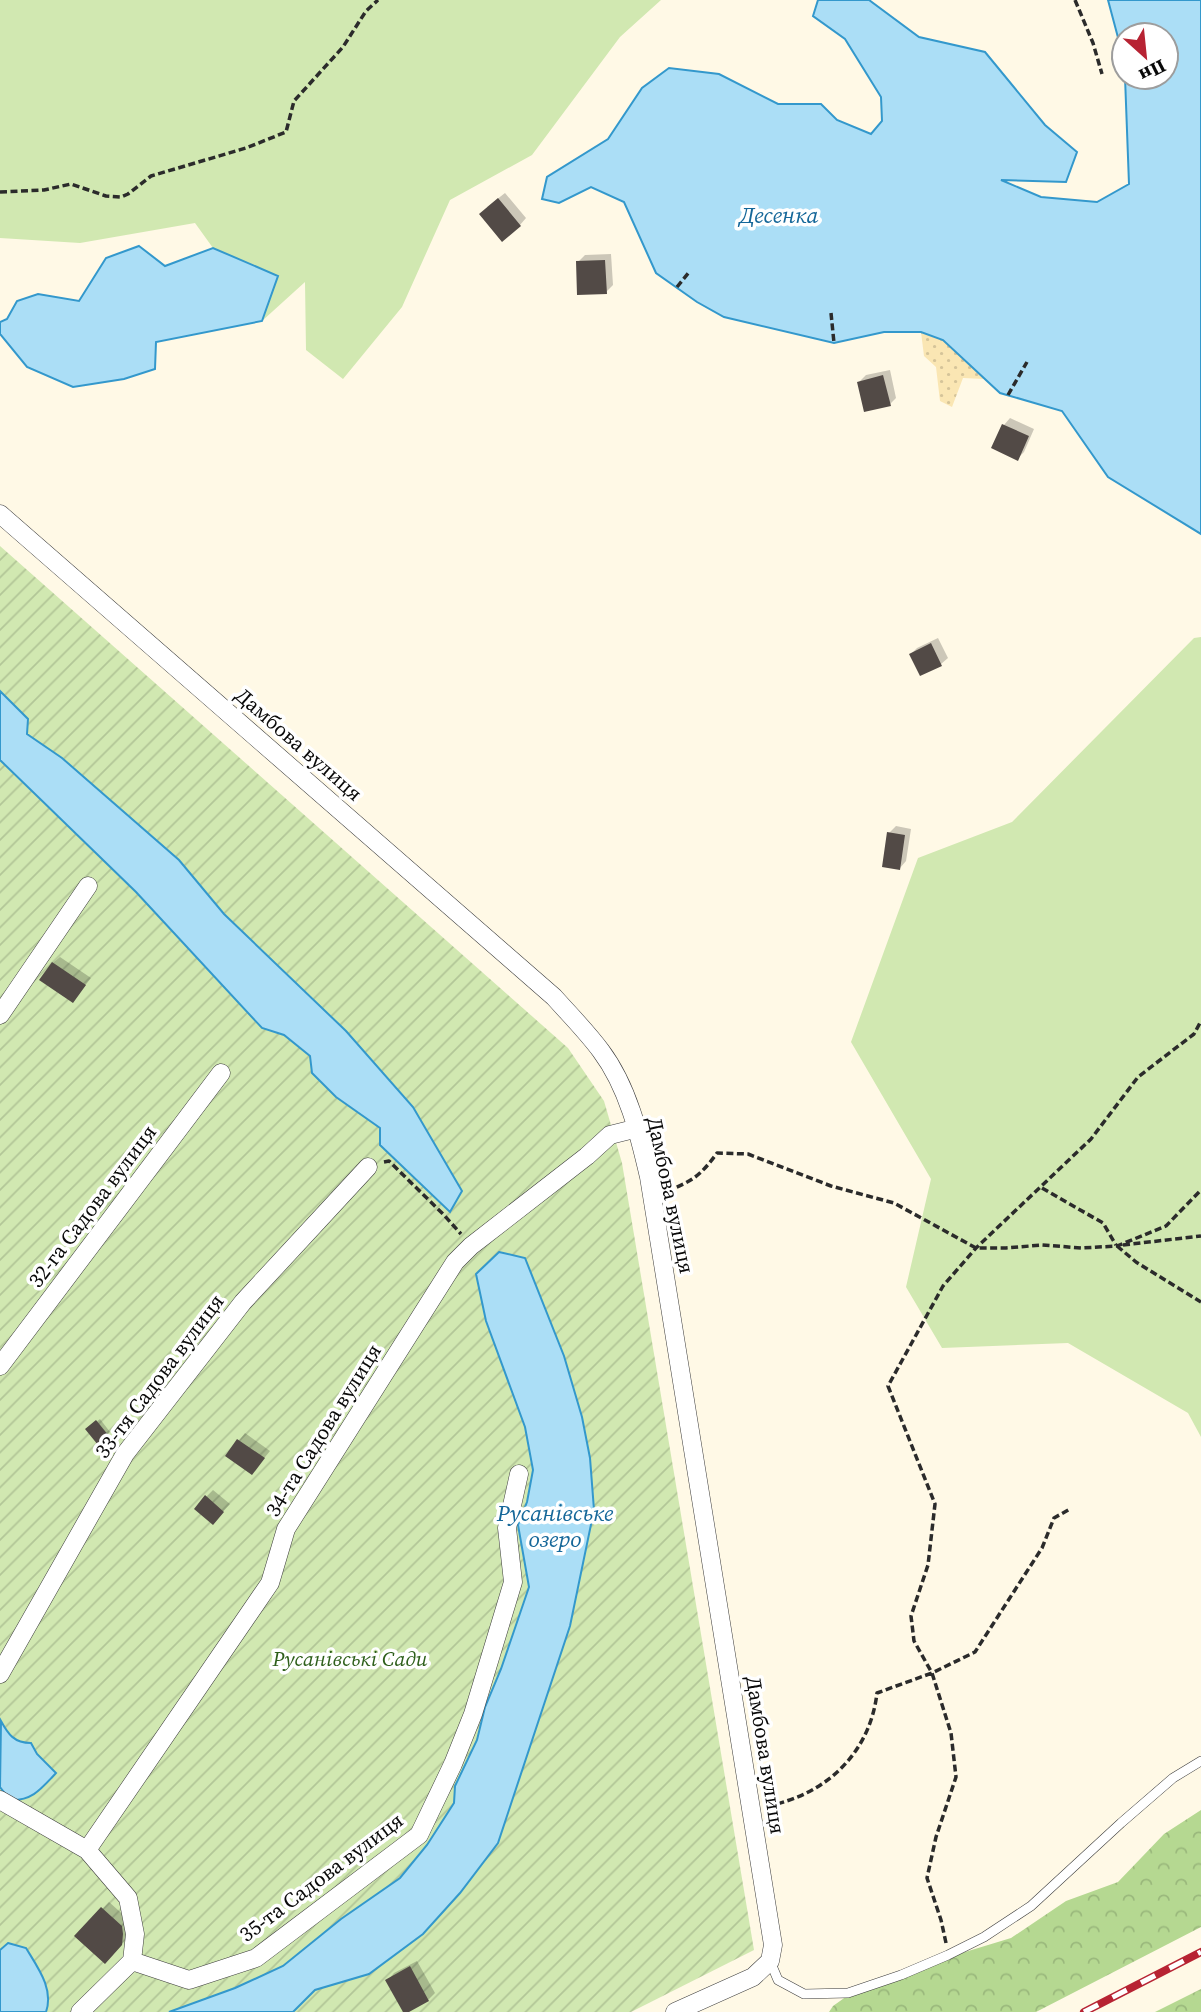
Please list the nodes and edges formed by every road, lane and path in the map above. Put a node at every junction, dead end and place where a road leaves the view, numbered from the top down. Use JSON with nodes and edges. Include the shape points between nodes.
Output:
{"nodes":[{"id":1,"x":377,"y":0,"type":"edge"},
{"id":2,"x":1075,"y":0,"type":"edge"},
{"id":3,"x":1102,"y":74,"type":"dead end"},
{"id":4,"x":0,"y":192,"type":"edge"},
{"id":5,"x":690,"y":271,"type":"dead end"},
{"id":6,"x":677,"y":287,"type":"dead end"},
{"id":7,"x":831,"y":313,"type":"dead end"},
{"id":8,"x":834,"y":343,"type":"dead end"},
{"id":9,"x":1027,"y":362,"type":"dead end"},
{"id":10,"x":1008,"y":396,"type":"dead end"},
{"id":11,"x":0,"y":514,"type":"edge"},
{"id":12,"x":88,"y":886,"type":"dead end"},
{"id":13,"x":0,"y":1015,"type":"edge"},
{"id":14,"x":1201,"y":1021,"type":"edge"},
{"id":15,"x":221,"y":1073,"type":"dead end"},
{"id":16,"x":638,"y":1128,"type":"junction"},
{"id":17,"x":369,"y":1167,"type":"joint"},
{"id":18,"x":1042,"y":1188,"type":"junction"},
{"id":19,"x":1201,"y":1191,"type":"edge"},
{"id":20,"x":652,"y":1196,"type":"junction"},
{"id":21,"x":1201,"y":1236,"type":"edge"},
{"id":22,"x":1116,"y":1245,"type":"junction"},
{"id":23,"x":471,"y":1246,"type":"junction"},
{"id":24,"x":976,"y":1248,"type":"junction"},
{"id":25,"x":1201,"y":1302,"type":"edge"},
{"id":26,"x":0,"y":1366,"type":"edge"},
{"id":27,"x":519,"y":1474,"type":"dead end"},
{"id":28,"x":1070,"y":1509,"type":"dead end"},
{"id":29,"x":932,"y":1673,"type":"junction"},
{"id":30,"x":0,"y":1674,"type":"edge"},
{"id":31,"x":1201,"y":1761,"type":"edge"},
{"id":32,"x":0,"y":1800,"type":"edge"},
{"id":33,"x":751,"y":1809,"type":"junction"},
{"id":34,"x":87,"y":1850,"type":"junction"},
{"id":35,"x":948,"y":1955,"type":"junction"},
{"id":36,"x":132,"y":1961,"type":"junction"},
{"id":37,"x":770,"y":1961,"type":"junction"},
{"id":38,"x":80,"y":2012,"type":"edge"},
{"id":39,"x":675,"y":2012,"type":"edge"}],
"edges":[{"from":1,"to":4,"type":"path","via":[[343,47],[294,101],[286,132],[151,176],[121,197],[71,184]]},
{"from":2,"to":3,"type":"path"},
{"from":5,"to":6,"type":"path"},
{"from":7,"to":8,"type":"path"},
{"from":9,"to":10,"type":"path"},
{"from":11,"to":16,"type":"street","name":"Дамбова вулиця","via":[[554,997],[602,1052]]},
{"from":12,"to":13,"type":"street"},
{"from":14,"to":18,"type":"path","via":[[1194,1034],[1138,1077],[1091,1139]]},
{"from":15,"to":26,"type":"street","name":"32-га Садова вулиця"},
{"from":16,"to":20,"type":"street","name":"Дамбова вулиця"},
{"from":16,"to":23,"type":"street","name":"34-та Садова вулиця","via":[[610,1135]]},
{"from":17,"to":23,"type":"path","via":[[389,1161]]},
{"from":17,"to":30,"type":"street","name":"33-тя Садова вулиця","via":[[243,1302],[125,1454]]},
{"from":18,"to":22,"type":"path","via":[[1104,1223]]},
{"from":18,"to":24,"type":"path"},
{"from":19,"to":22,"type":"path","via":[[1166,1226]]},
{"from":20,"to":24,"type":"path","via":[[702,1174],[717,1153],[748,1154],[831,1186],[894,1203]]},
{"from":20,"to":33,"type":"street","name":"Дамбова вулиця"},
{"from":21,"to":22,"type":"path"},
{"from":22,"to":24,"type":"path"},
{"from":22,"to":25,"type":"path"},
{"from":23,"to":34,"type":"street","name":"34-та Садова вулиця","via":[[455,1262],[286,1529],[270,1583]]},
{"from":24,"to":29,"type":"path","via":[[943,1286],[888,1386],[935,1504],[928,1565],[911,1616],[914,1641]]},
{"from":27,"to":36,"type":"street","name":"35-та Садова вулиця","via":[[507,1528],[513,1582],[473,1713],[419,1835],[256,1958],[189,1980]]},
{"from":28,"to":29,"type":"path","via":[[1054,1518],[1042,1548],[975,1652]]},
{"from":29,"to":33,"type":"path","via":[[877,1693],[875,1712],[855,1754],[827,1782],[792,1801]]},
{"from":29,"to":35,"type":"path","via":[[951,1733],[956,1777],[927,1878]]},
{"from":31,"to":35,"type":"lane","via":[[1173,1778],[1031,1906]]},
{"from":32,"to":34,"type":"street"},
{"from":33,"to":37,"type":"street","name":"Дамбова вулиця","via":[[773,1945]]},
{"from":34,"to":36,"type":"street","via":[[128,1898],[135,1934]]},
{"from":35,"to":37,"type":"lane","via":[[848,1993],[804,1994],[778,1980]]},
{"from":36,"to":38,"type":"street"},
{"from":37,"to":39,"type":"street","via":[[753,1977]]}]}
